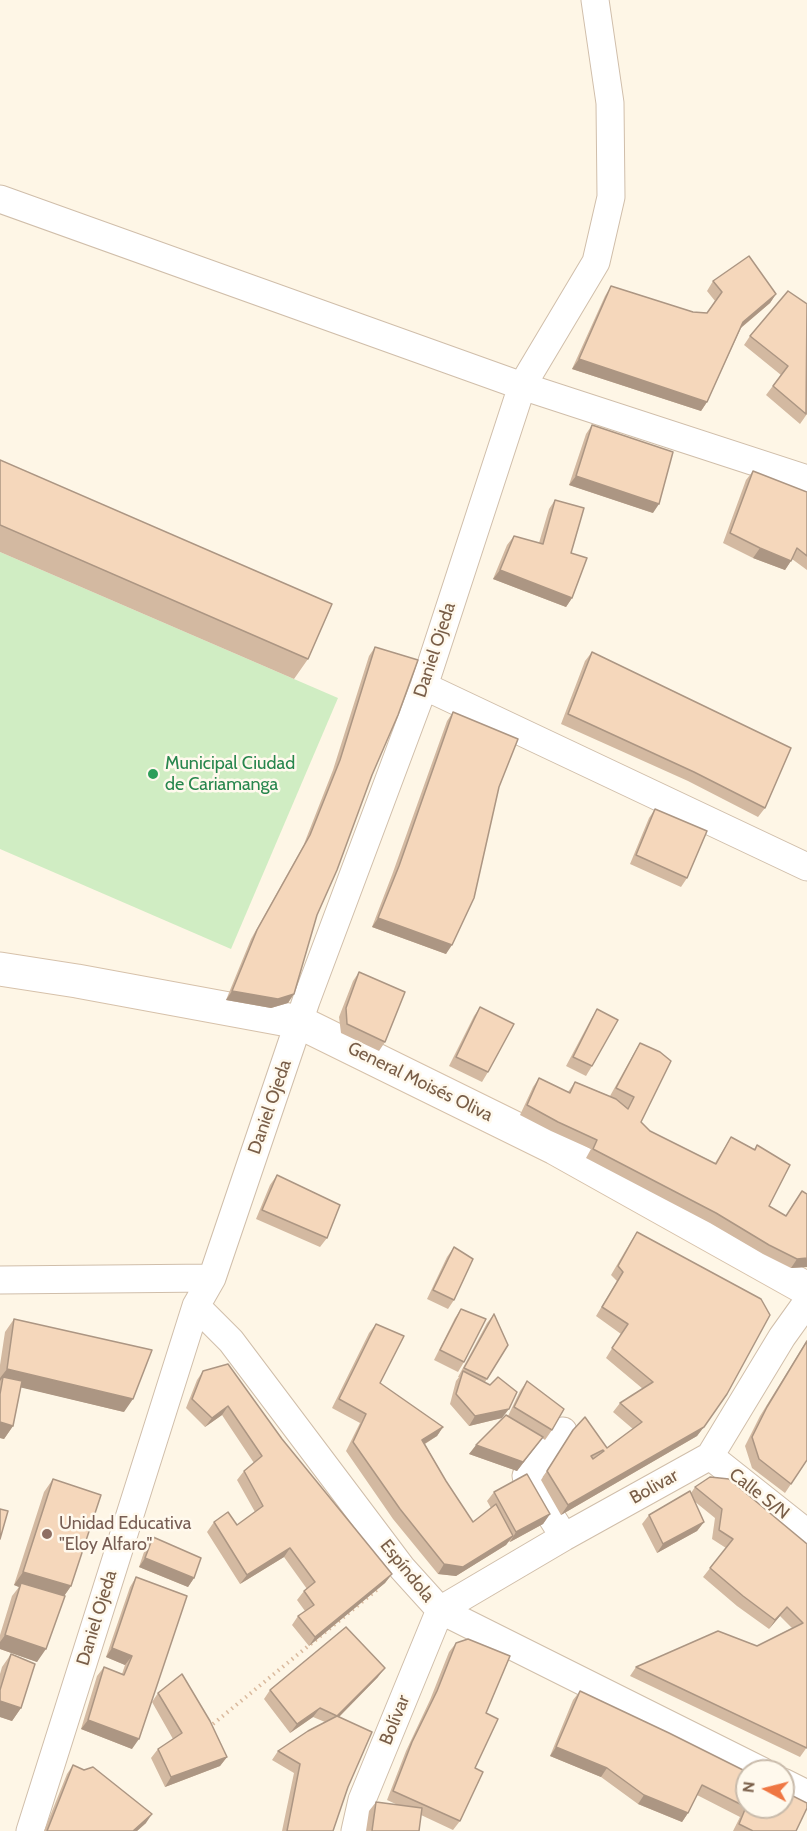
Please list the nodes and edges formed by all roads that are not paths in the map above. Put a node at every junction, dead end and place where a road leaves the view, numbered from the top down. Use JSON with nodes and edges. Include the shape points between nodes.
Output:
{"nodes":[{"id":1,"x":595,"y":0,"type":"edge"},
{"id":2,"x":0,"y":199,"type":"edge"},
{"id":3,"x":522,"y":386,"type":"junction"},
{"id":4,"x":807,"y":479,"type":"edge"},
{"id":5,"x":424,"y":686,"type":"junction"},
{"id":6,"x":807,"y":867,"type":"edge"},
{"id":7,"x":0,"y":969,"type":"edge"},
{"id":8,"x":299,"y":1022,"type":"junction"},
{"id":9,"x":212,"y":1278,"type":"junction"},
{"id":10,"x":0,"y":1280,"type":"edge"},
{"id":11,"x":807,"y":1289,"type":"edge"},
{"id":12,"x":807,"y":1302,"type":"edge"},
{"id":13,"x":196,"y":1306,"type":"junction"},
{"id":14,"x":563,"y":1431,"type":"edge"},
{"id":15,"x":710,"y":1456,"type":"junction"},
{"id":16,"x":807,"y":1533,"type":"edge"},
{"id":17,"x":564,"y":1537,"type":"junction"},
{"id":18,"x":440,"y":1610,"type":"junction"},
{"id":19,"x":738,"y":1759,"type":"edge"},
{"id":20,"x":30,"y":1831,"type":"edge"},
{"id":21,"x":355,"y":1831,"type":"edge"}],
"edges":[{"from":1,"to":3,"type":"street","name":"Daniel Ojeda","via":[[610,103],[611,197],[596,262]]},
{"from":2,"to":3,"type":"street"},
{"from":3,"to":4,"type":"street"},
{"from":3,"to":5,"type":"street","name":"Daniel Ojeda"},
{"from":5,"to":6,"type":"street"},
{"from":5,"to":8,"type":"street","name":"Daniel Ojeda"},
{"from":7,"to":8,"type":"main road","name":"General Moisés Oliva"},
{"from":8,"to":9,"type":"street","name":"Daniel Ojeda"},
{"from":8,"to":11,"type":"main road","name":"General Moisés Oliva","via":[[555,1148]]},
{"from":9,"to":10,"type":"street"},
{"from":9,"to":13,"type":"street","name":"Daniel Ojeda"},
{"from":12,"to":15,"type":"street","name":"Bolivar"},
{"from":13,"to":18,"type":"street","name":"Espíndola","via":[[231,1341],[402,1568]]},
{"from":13,"to":20,"type":"street","name":"Daniel Ojeda"},
{"from":14,"to":17,"type":"street","via":[[526,1476]]},
{"from":15,"to":16,"type":"street","name":"Calle S/N"},
{"from":15,"to":17,"type":"street","name":"Bolivar"},
{"from":17,"to":18,"type":"street","name":"Bolivar"},
{"from":18,"to":19,"type":"street","name":"Espíndola"},
{"from":18,"to":21,"type":"street","name":"Bolívar","via":[[362,1800]]}]}
